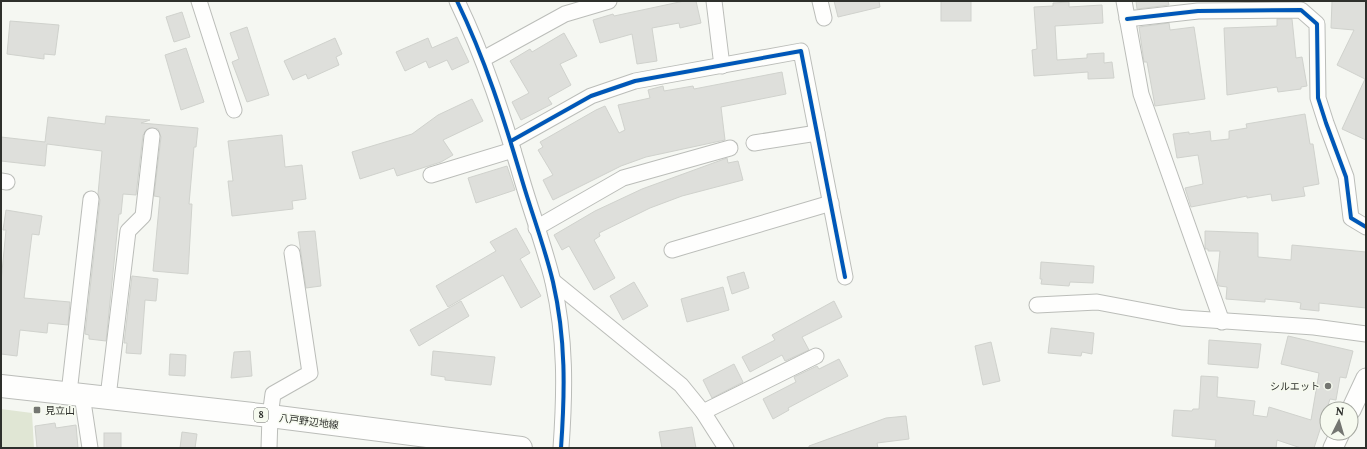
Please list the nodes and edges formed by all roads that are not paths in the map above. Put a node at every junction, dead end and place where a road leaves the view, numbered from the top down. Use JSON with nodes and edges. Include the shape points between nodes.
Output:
{"nodes":[{"id":1,"x":199,"y":1,"type":"edge"},
{"id":2,"x":457,"y":1,"type":"edge"},
{"id":3,"x":609,"y":1,"type":"edge"},
{"id":4,"x":714,"y":1,"type":"edge"},
{"id":5,"x":820,"y":1,"type":"edge"},
{"id":6,"x":1124,"y":1,"type":"edge"},
{"id":7,"x":824,"y":18,"type":"dead end"},
{"id":8,"x":1127,"y":20,"type":"junction"},
{"id":9,"x":483,"y":59,"type":"junction"},
{"id":10,"x":722,"y":66,"type":"junction"},
{"id":11,"x":234,"y":110,"type":"dead end"},
{"id":12,"x":817,"y":133,"type":"junction"},
{"id":13,"x":152,"y":136,"type":"dead end"},
{"id":14,"x":754,"y":143,"type":"dead end"},
{"id":15,"x":512,"y":146,"type":"junction"},
{"id":16,"x":730,"y":148,"type":"dead end"},
{"id":17,"x":431,"y":175,"type":"dead end"},
{"id":18,"x":91,"y":199,"type":"dead end"},
{"id":19,"x":831,"y":203,"type":"junction"},
{"id":20,"x":1366,"y":227,"type":"edge"},
{"id":21,"x":536,"y":228,"type":"junction"},
{"id":22,"x":672,"y":250,"type":"dead end"},
{"id":23,"x":292,"y":254,"type":"dead end"},
{"id":24,"x":845,"y":277,"type":"dead end"},
{"id":25,"x":553,"y":281,"type":"junction"},
{"id":26,"x":1037,"y":305,"type":"dead end"},
{"id":27,"x":1222,"y":322,"type":"junction"},
{"id":28,"x":1366,"y":334,"type":"edge"},
{"id":29,"x":816,"y":356,"type":"dead end"},
{"id":30,"x":1366,"y":378,"type":"edge"},
{"id":31,"x":1,"y":386,"type":"edge"},
{"id":32,"x":75,"y":394,"type":"junction"},
{"id":33,"x":108,"y":397,"type":"junction"},
{"id":34,"x":1355,"y":401,"type":"edge"},
{"id":35,"x":703,"y":412,"type":"junction"},
{"id":36,"x":270,"y":416,"type":"junction"},
{"id":37,"x":90,"y":448,"type":"edge"},
{"id":38,"x":269,"y":448,"type":"edge"},
{"id":39,"x":521,"y":448,"type":"edge"},
{"id":40,"x":561,"y":448,"type":"edge"},
{"id":41,"x":726,"y":448,"type":"edge"}],
"edges":[{"from":1,"to":11,"type":"street"},
{"from":2,"to":9,"type":"street"},
{"from":3,"to":9,"type":"street","via":[[565,14]]},
{"from":4,"to":10,"type":"street"},
{"from":5,"to":7,"type":"street"},
{"from":6,"to":8,"type":"street"},
{"from":8,"to":20,"type":"street","via":[[1198,11],[1301,10],[1317,24],[1318,98],[1346,177],[1351,218]]},
{"from":8,"to":27,"type":"street","via":[[1141,94]]},
{"from":9,"to":15,"type":"street"},
{"from":10,"to":12,"type":"street","via":[[801,51]]},
{"from":10,"to":15,"type":"street","via":[[635,81],[591,96]]},
{"from":12,"to":14,"type":"street"},
{"from":12,"to":19,"type":"street"},
{"from":13,"to":33,"type":"street","via":[[143,216],[128,231]]},
{"from":15,"to":17,"type":"street"},
{"from":15,"to":21,"type":"street"},
{"from":16,"to":21,"type":"street","via":[[623,178]]},
{"from":18,"to":32,"type":"street"},
{"from":19,"to":22,"type":"street"},
{"from":19,"to":24,"type":"street"},
{"from":21,"to":25,"type":"street"},
{"from":23,"to":36,"type":"street","via":[[310,373],[272,394]]},
{"from":25,"to":35,"type":"street","via":[[681,385]]},
{"from":25,"to":40,"type":"street","via":[[564,356],[565,393]]},
{"from":26,"to":27,"type":"street","via":[[1098,302],[1182,318]]},
{"from":27,"to":28,"type":"street","via":[[1314,327]]},
{"from":29,"to":35,"type":"street"},
{"from":30,"to":34,"type":"street"},
{"from":31,"to":32,"type":"main road","name":"八戸野辺地線","number":"8"},
{"from":32,"to":33,"type":"main road","name":"八戸野辺地線","number":"8"},
{"from":32,"to":37,"type":"street"},
{"from":33,"to":36,"type":"main road","name":"八戸野辺地線","number":"8"},
{"from":35,"to":41,"type":"street"},
{"from":36,"to":38,"type":"street"},
{"from":36,"to":39,"type":"main road","name":"八戸野辺地線","number":"8"}]}
